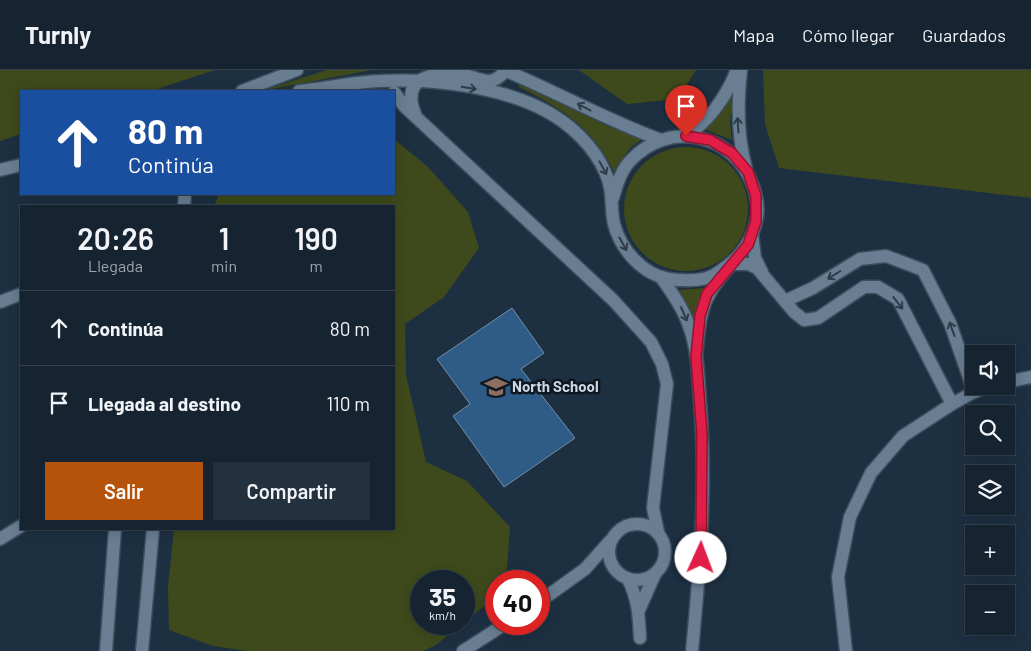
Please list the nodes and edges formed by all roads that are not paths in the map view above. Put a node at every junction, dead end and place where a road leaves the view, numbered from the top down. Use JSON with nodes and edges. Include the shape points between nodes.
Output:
{"nodes":[{"id":1,"x":297,"y":70,"type":"edge"},
{"id":2,"x":737,"y":70,"type":"edge"},
{"id":3,"x":741,"y":70,"type":"edge"},
{"id":4,"x":501,"y":72,"type":"edge"},
{"id":5,"x":419,"y":82,"type":"junction"},
{"id":6,"x":389,"y":84,"type":"edge"},
{"id":7,"x":245,"y":90,"type":"edge"},
{"id":8,"x":312,"y":90,"type":"edge"},
{"id":9,"x":395,"y":93,"type":"edge"},
{"id":10,"x":545,"y":110,"type":"junction"},
{"id":11,"x":416,"y":115,"type":"junction"},
{"id":12,"x":686,"y":136,"type":"junction"},
{"id":13,"x":661,"y":140,"type":"junction"},
{"id":14,"x":20,"y":165,"type":"edge"},
{"id":15,"x":0,"y":170,"type":"edge"},
{"id":16,"x":748,"y":172,"type":"junction"},
{"id":17,"x":613,"y":198,"type":"junction"},
{"id":18,"x":752,"y":233,"type":"junction"},
{"id":19,"x":732,"y":264,"type":"junction"},
{"id":20,"x":762,"y":272,"type":"junction"},
{"id":21,"x":661,"y":278,"type":"junction"},
{"id":22,"x":20,"y":294,"type":"edge"},
{"id":23,"x":785,"y":301,"type":"junction"},
{"id":24,"x":0,"y":302,"type":"edge"},
{"id":25,"x":696,"y":356,"type":"junction"},
{"id":26,"x":965,"y":366,"type":"edge"},
{"id":27,"x":1031,"y":377,"type":"edge"},
{"id":28,"x":1015,"y":380,"type":"edge"},
{"id":29,"x":968,"y":395,"type":"edge"},
{"id":30,"x":952,"y":404,"type":"junction"},
{"id":31,"x":655,"y":493,"type":"junction"},
{"id":32,"x":632,"y":524,"type":"junction"},
{"id":33,"x":20,"y":527,"type":"edge"},
{"id":34,"x":115,"y":530,"type":"edge"},
{"id":35,"x":154,"y":530,"type":"edge"},
{"id":36,"x":658,"y":532,"type":"junction"},
{"id":37,"x":0,"y":539,"type":"edge"},
{"id":38,"x":610,"y":542,"type":"junction"},
{"id":39,"x":585,"y":570,"type":"junction"},
{"id":40,"x":655,"y":574,"type":"junction"},
{"id":41,"x":624,"y":577,"type":"junction"},
{"id":42,"x":550,"y":594,"type":"edge"},
{"id":43,"x":639,"y":610,"type":"junction"},
{"id":44,"x":488,"y":635,"type":"edge"},
{"id":45,"x":640,"y":638,"type":"dead end"},
{"id":46,"x":106,"y":651,"type":"edge"},
{"id":47,"x":142,"y":651,"type":"edge"},
{"id":48,"x":463,"y":651,"type":"edge"},
{"id":49,"x":692,"y":651,"type":"edge"},
{"id":50,"x":846,"y":651,"type":"edge"}],
"edges":[{"from":1,"to":7,"type":"street"},
{"from":2,"to":12,"type":"street","via":[[723,100],[709,118]]},
{"from":16,"to":3,"type":"street","one_way":true,"via":[[737,121]]},
{"from":4,"to":5,"type":"street","via":[[492,81],[463,75],[440,76]]},
{"from":4,"to":10,"type":"street"},
{"from":13,"to":4,"type":"street","one_way":true,"via":[[600,116],[557,93]]},
{"from":5,"to":6,"type":"street"},
{"from":5,"to":10,"type":"street","one_way":true,"via":[[505,95]]},
{"from":5,"to":11,"type":"street","via":[[410,91],[410,102]]},
{"from":6,"to":8,"type":"street"},
{"from":9,"to":11,"type":"street","via":[[404,106]]},
{"from":10,"to":17,"type":"street","one_way":true,"via":[[568,125],[592,150],[606,172]]},
{"from":11,"to":31,"type":"street","via":[[613,300],[651,342],[667,384]]},
{"from":12,"to":13,"type":"street"},
{"from":12,"to":16,"type":"street","via":[[710,140],[732,153]]},
{"from":13,"to":17,"type":"street","via":[[643,148],[629,162],[618,179]]},
{"from":14,"to":15,"type":"street"},
{"from":16,"to":18,"type":"street","via":[[756,196],[756,221]]},
{"from":17,"to":21,"type":"street","one_way":true,"via":[[614,223],[623,246],[639,265]]},
{"from":18,"to":19,"type":"street","via":[[748,245]]},
{"from":18,"to":20,"type":"street"},
{"from":19,"to":20,"type":"street","via":[[748,264]]},
{"from":19,"to":21,"type":"street","via":[[710,277],[686,282]]},
{"from":19,"to":25,"type":"street","via":[[707,294],[700,316]]},
{"from":20,"to":23,"type":"street"},
{"from":21,"to":25,"type":"street","one_way":true,"via":[[678,300],[690,327]]},
{"from":22,"to":24,"type":"street"},
{"from":26,"to":23,"type":"street","one_way":true,"via":[[950,323],[922,270],[886,256],[860,259]]},
{"from":23,"to":30,"type":"street","one_way":true,"via":[[804,320],[818,318],[864,287],[878,287],[898,300]]},
{"from":25,"to":49,"type":"street","via":[[703,508]]},
{"from":27,"to":28,"type":"street"},
{"from":29,"to":30,"type":"street"},
{"from":30,"to":50,"type":"street","via":[[903,436],[872,473],[850,517],[838,577]]},
{"from":31,"to":32,"type":"street"},
{"from":31,"to":36,"type":"street","via":[[653,508]]},
{"from":32,"to":36,"type":"street","via":[[650,526]]},
{"from":32,"to":38,"type":"street","via":[[615,533]]},
{"from":33,"to":37,"type":"street"},
{"from":34,"to":46,"type":"street"},
{"from":35,"to":47,"type":"street"},
{"from":36,"to":40,"type":"street","via":[[666,550],[665,559]]},
{"from":38,"to":39,"type":"street"},
{"from":38,"to":41,"type":"street","via":[[610,560]]},
{"from":39,"to":41,"type":"street","via":[[598,568]]},
{"from":39,"to":42,"type":"street"},
{"from":40,"to":41,"type":"street","via":[[646,579]]},
{"from":40,"to":43,"type":"street"},
{"from":41,"to":43,"type":"street","via":[[635,593]]},
{"from":43,"to":45,"type":"street"},
{"from":44,"to":48,"type":"street"}]}
